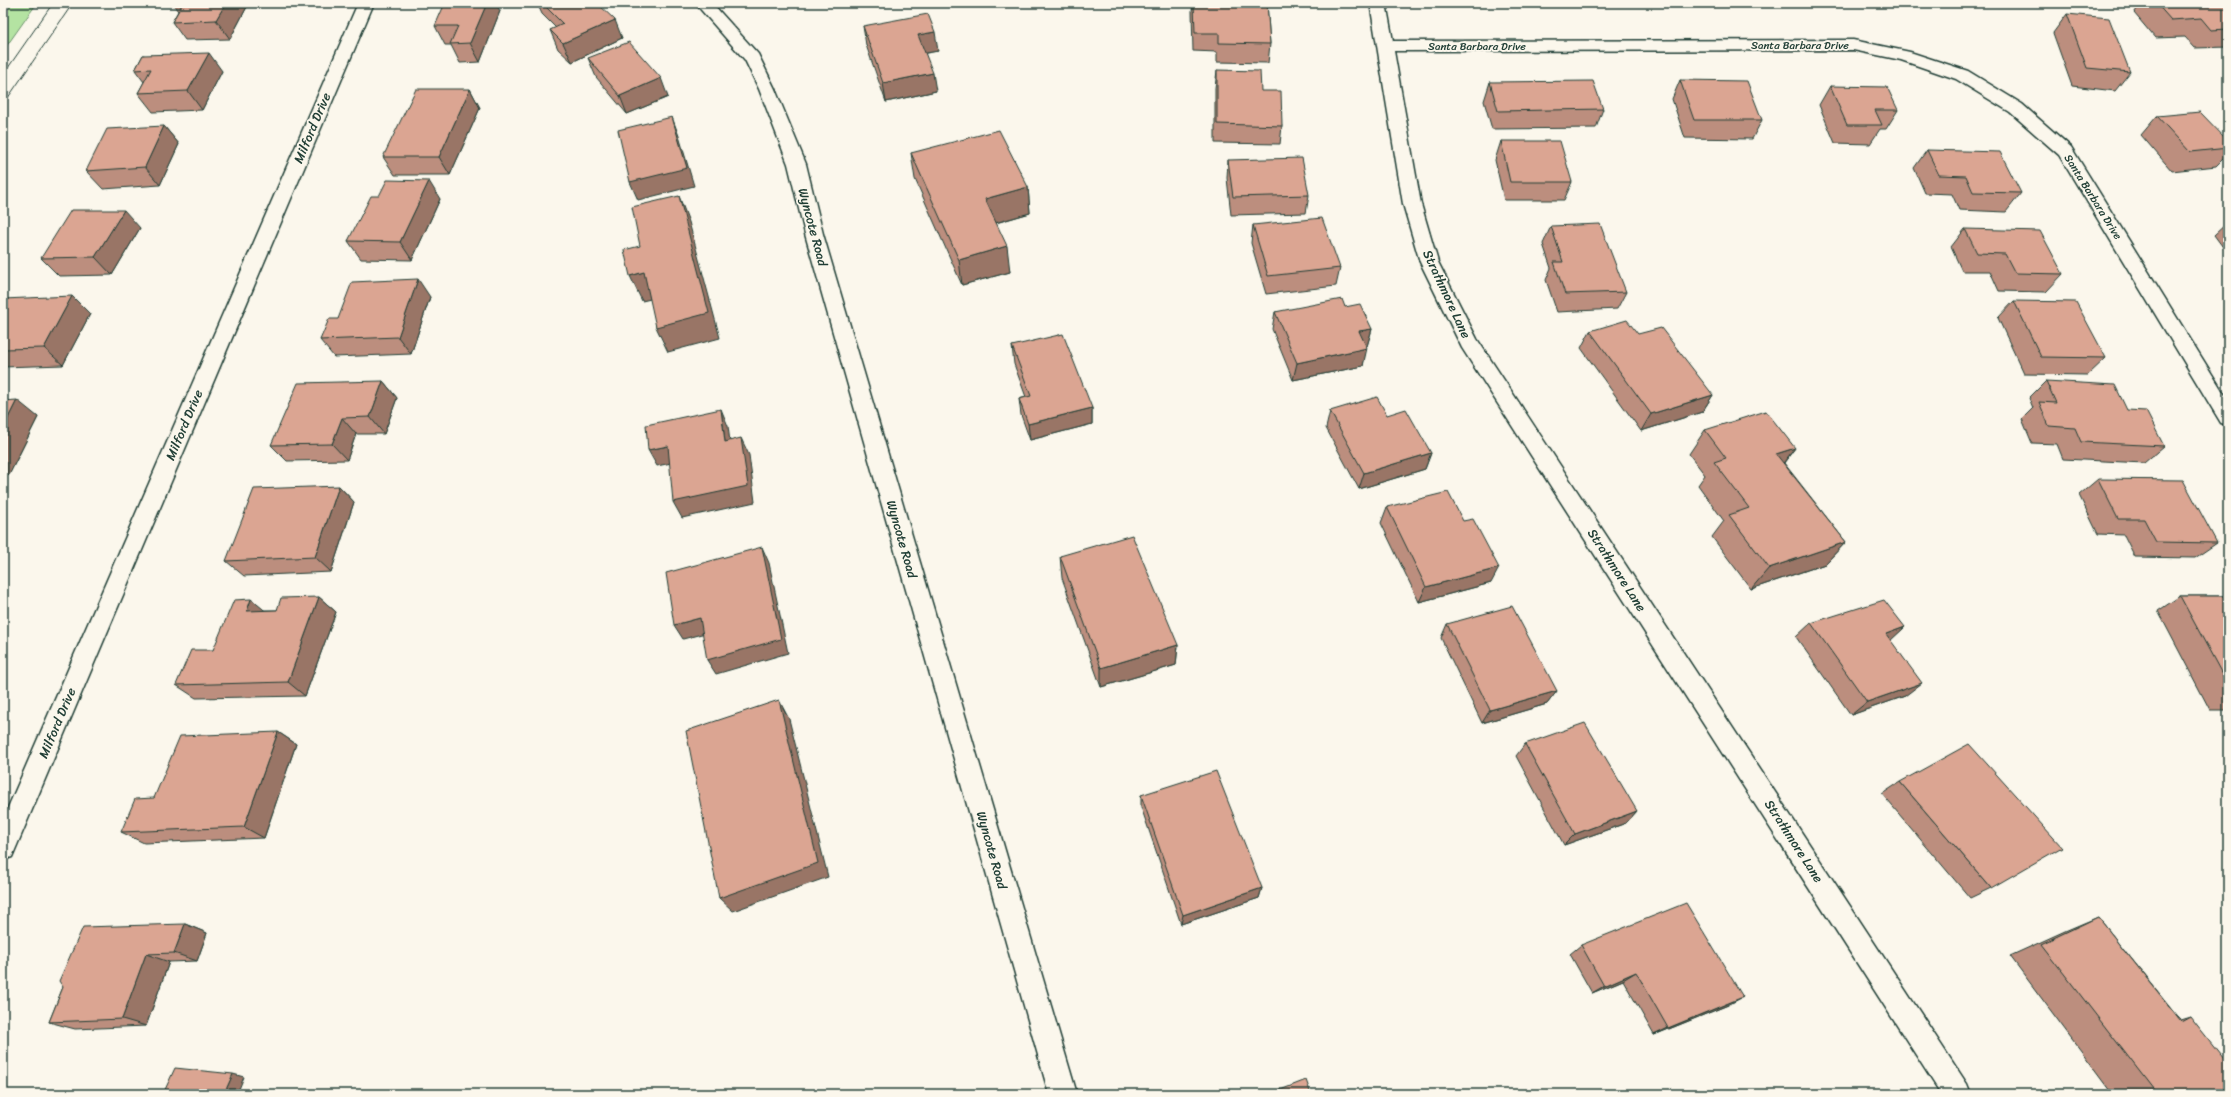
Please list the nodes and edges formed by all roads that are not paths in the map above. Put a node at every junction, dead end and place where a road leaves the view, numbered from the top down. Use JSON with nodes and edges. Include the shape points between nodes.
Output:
{"nodes":[{"id":1,"x":366,"y":3,"type":"edge"},
{"id":2,"x":704,"y":3,"type":"edge"},
{"id":3,"x":1378,"y":3,"type":"edge"},
{"id":4,"x":1386,"y":46,"type":"junction"},
{"id":5,"x":2228,"y":417,"type":"edge"},
{"id":6,"x":3,"y":848,"type":"edge"},
{"id":7,"x":1063,"y":1094,"type":"edge"},
{"id":8,"x":1957,"y":1094,"type":"edge"}],
"edges":[{"from":1,"to":6,"type":"street","name":"Milford Drive"},
{"from":2,"to":7,"type":"street","name":"Wyncote Road","via":[[752,58],[797,164],[814,234]]},
{"from":3,"to":4,"type":"street","name":"Strathmore Lane"},
{"from":4,"to":5,"type":"street","name":"Santa Barbara Drive","via":[[1852,45],[1904,56],[1962,75],[2016,108],[2064,151]]},
{"from":4,"to":8,"type":"street","name":"Strathmore Lane","via":[[1412,204],[1429,262],[1469,342]]}]}
